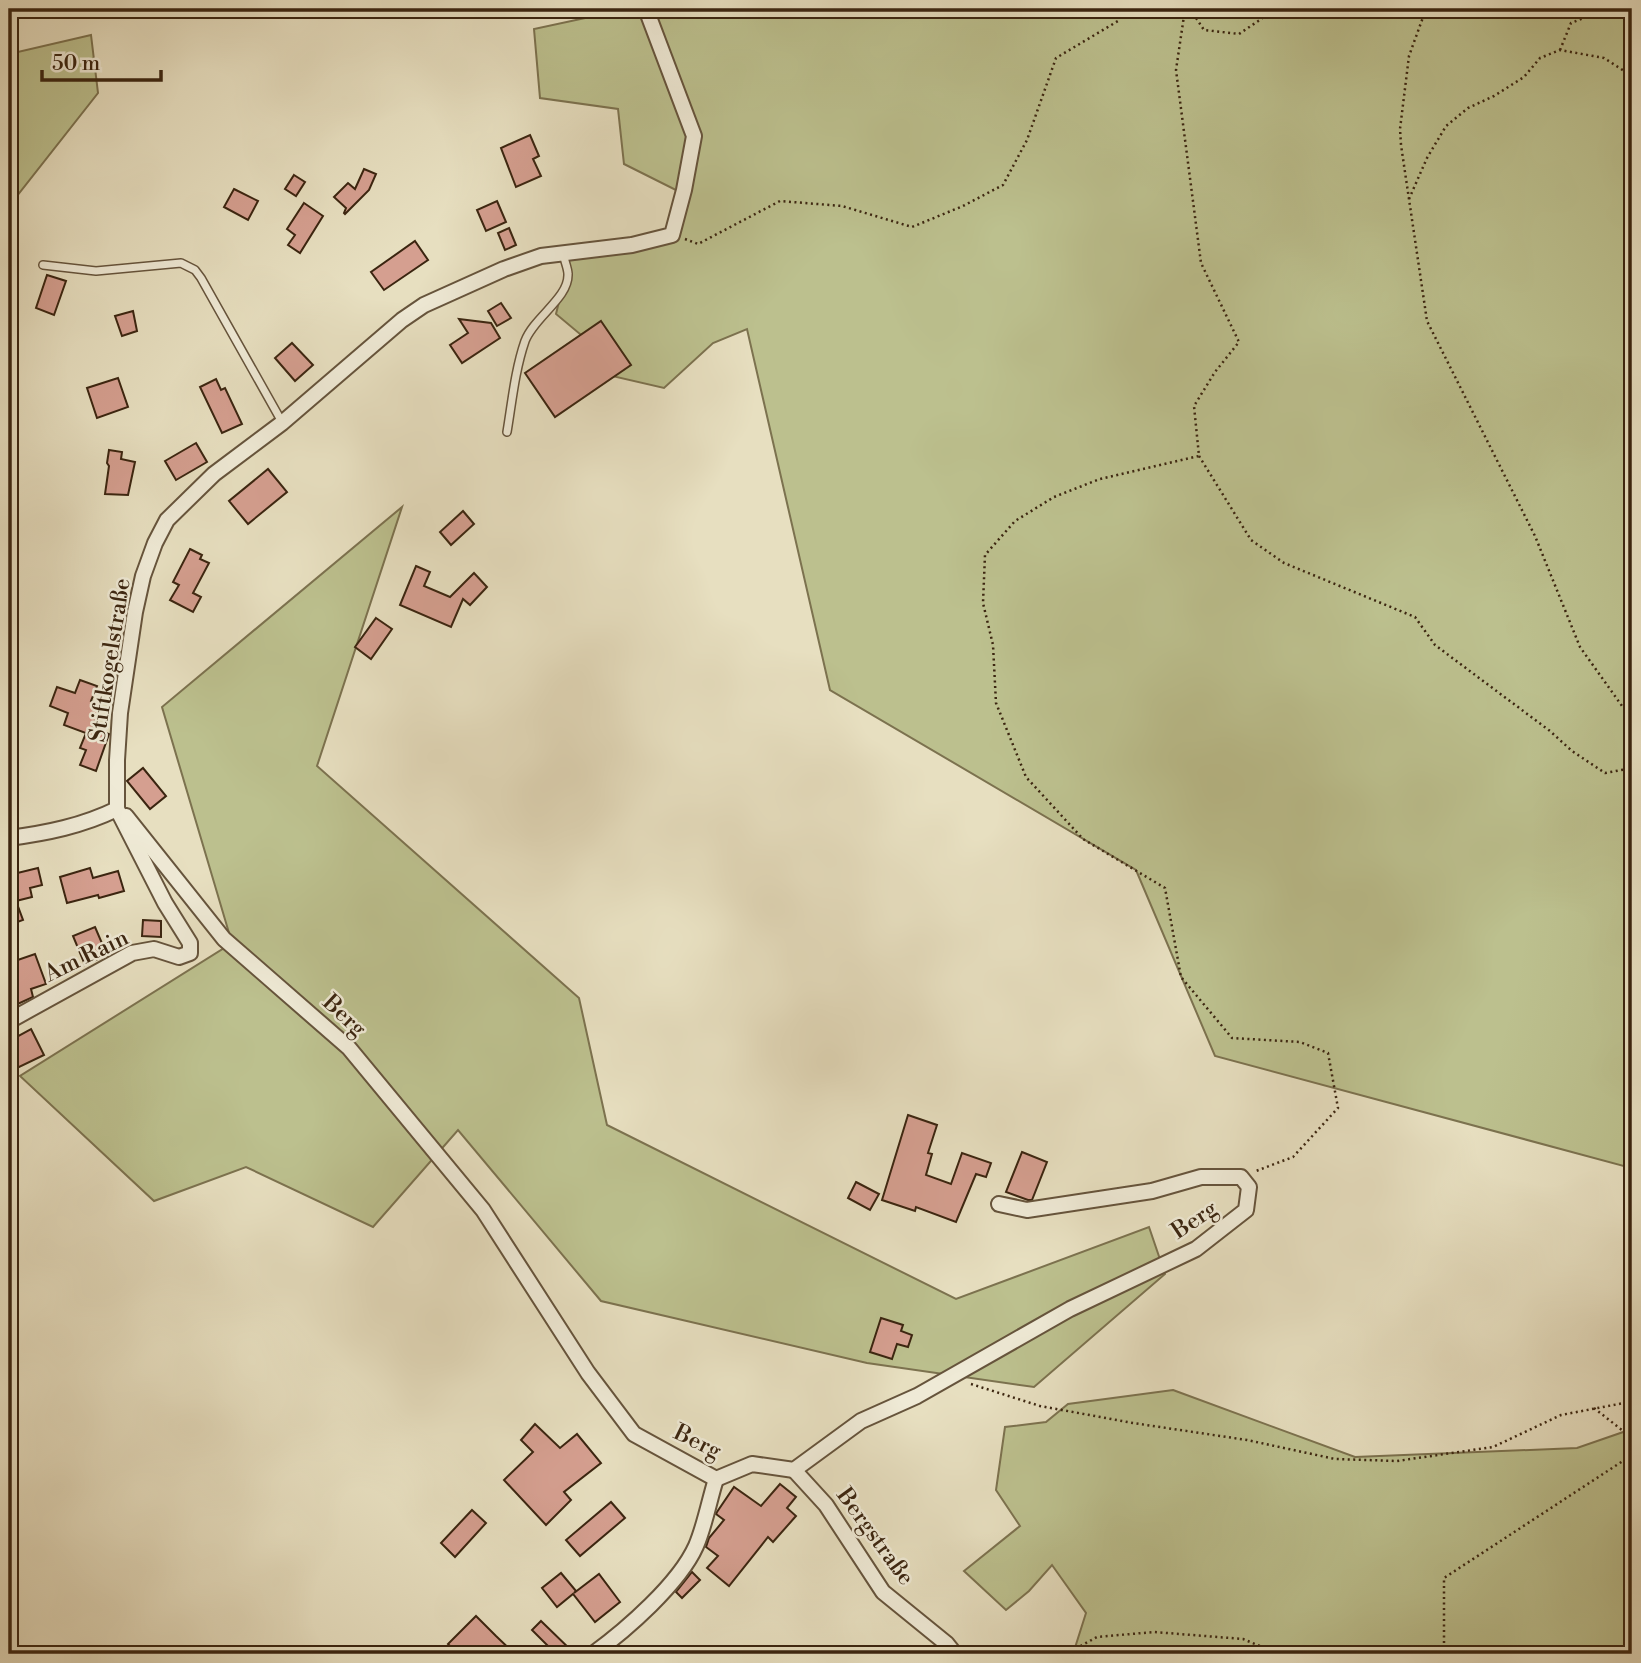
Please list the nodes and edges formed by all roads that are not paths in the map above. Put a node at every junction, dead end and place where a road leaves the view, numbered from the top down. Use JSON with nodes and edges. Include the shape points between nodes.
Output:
{"nodes":[{"id":1,"x":646,"y":9,"type":"edge"},
{"id":2,"x":562,"y":253,"type":"junction"},
{"id":3,"x":43,"y":265,"type":"dead end"},
{"id":4,"x":282,"y":423,"type":"junction"},
{"id":5,"x":507,"y":432,"type":"dead end"},
{"id":6,"x":117,"y":808,"type":"junction"},
{"id":7,"x":9,"y":838,"type":"edge"},
{"id":8,"x":9,"y":1021,"type":"edge"},
{"id":9,"x":999,"y":1204,"type":"dead end"},
{"id":10,"x":794,"y":1470,"type":"junction"},
{"id":11,"x":716,"y":1479,"type":"junction"},
{"id":12,"x":593,"y":1654,"type":"edge"},
{"id":13,"x":955,"y":1654,"type":"edge"}],
"edges":[{"from":1,"to":2,"type":"street","name":"Stiftkogelstraße","via":[[694,136],[672,235]]},
{"from":2,"to":4,"type":"street","name":"Stiftkogelstraße","via":[[504,269],[424,305]]},
{"from":2,"to":5,"type":"lane","via":[[566,286],[526,338]]},
{"from":3,"to":4,"type":"lane","via":[[96,271],[188,265],[201,278]]},
{"from":4,"to":6,"type":"street","name":"Stiftkogelstraße","via":[[182,504],[155,543],[135,612],[120,713]]},
{"from":6,"to":7,"type":"street","via":[[73,826]]},
{"from":6,"to":8,"type":"street","name":"Am Rain","via":[[190,943],[190,953],[179,957],[154,949],[132,953]]},
{"from":6,"to":11,"type":"street","name":"Berg","via":[[224,939],[349,1048],[483,1210],[588,1373],[634,1434]]},
{"from":9,"to":10,"type":"street","name":"Berg","via":[[1027,1210],[1152,1191],[1201,1177],[1241,1177],[1249,1188],[1246,1210],[1196,1249],[1070,1310],[918,1396],[861,1421]]},
{"from":10,"to":11,"type":"street","name":"Berg","via":[[752,1464]]},
{"from":10,"to":13,"type":"street","name":"Bergstraße","via":[[826,1505],[883,1592]]},
{"from":11,"to":12,"type":"street","via":[[695,1546],[677,1575]]}]}
